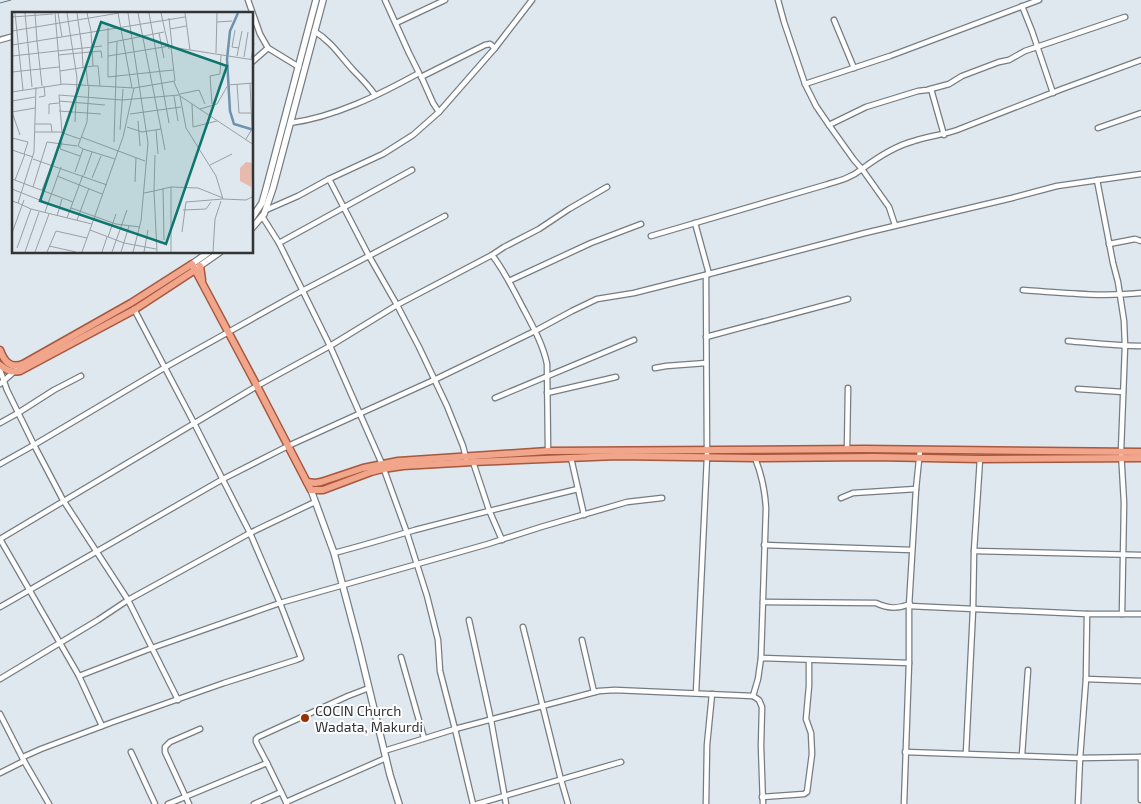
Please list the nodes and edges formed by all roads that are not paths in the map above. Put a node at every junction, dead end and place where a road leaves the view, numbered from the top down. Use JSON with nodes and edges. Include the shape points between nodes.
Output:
{"nodes":[{"id":1,"x":248,"y":0,"type":"edge"},
{"id":2,"x":316,"y":0,"type":"edge"},
{"id":3,"x":323,"y":0,"type":"edge"},
{"id":4,"x":385,"y":0,"type":"edge"},
{"id":5,"x":445,"y":0,"type":"edge"},
{"id":6,"x":532,"y":0,"type":"edge"},
{"id":7,"x":778,"y":0,"type":"edge"},
{"id":8,"x":1039,"y":0,"type":"edge"},
{"id":9,"x":1022,"y":6,"type":"junction"},
{"id":10,"x":251,"y":10,"type":"joint"},
{"id":11,"x":248,"y":12,"type":"edge"},
{"id":12,"x":1125,"y":17,"type":"dead end"},
{"id":13,"x":254,"y":18,"type":"edge"},
{"id":14,"x":834,"y":20,"type":"dead end"},
{"id":15,"x":396,"y":24,"type":"junction"},
{"id":16,"x":314,"y":31,"type":"junction"},
{"id":17,"x":1038,"y":46,"type":"junction"},
{"id":18,"x":268,"y":48,"type":"junction"},
{"id":19,"x":495,"y":48,"type":"junction"},
{"id":20,"x":254,"y":60,"type":"edge"},
{"id":21,"x":1141,"y":60,"type":"edge"},
{"id":22,"x":299,"y":67,"type":"junction"},
{"id":23,"x":854,"y":68,"type":"junction"},
{"id":24,"x":420,"y":75,"type":"junction"},
{"id":25,"x":805,"y":84,"type":"junction"},
{"id":26,"x":930,"y":89,"type":"junction"},
{"id":27,"x":1053,"y":93,"type":"junction"},
{"id":28,"x":375,"y":95,"type":"junction"},
{"id":29,"x":440,"y":112,"type":"junction"},
{"id":30,"x":1141,"y":113,"type":"edge"},
{"id":31,"x":290,"y":124,"type":"junction"},
{"id":32,"x":828,"y":125,"type":"junction"},
{"id":33,"x":1098,"y":128,"type":"dead end"},
{"id":34,"x":944,"y":134,"type":"junction"},
{"id":35,"x":862,"y":169,"type":"junction"},
{"id":36,"x":412,"y":170,"type":"dead end"},
{"id":37,"x":1141,"y":174,"type":"edge"},
{"id":38,"x":329,"y":179,"type":"junction"},
{"id":39,"x":1097,"y":180,"type":"junction"},
{"id":40,"x":607,"y":187,"type":"dead end"},
{"id":41,"x":344,"y":208,"type":"junction"},
{"id":42,"x":266,"y":210,"type":"junction"},
{"id":43,"x":254,"y":214,"type":"edge"},
{"id":44,"x":262,"y":216,"type":"junction"},
{"id":45,"x":445,"y":216,"type":"dead end"},
{"id":46,"x":695,"y":223,"type":"junction"},
{"id":47,"x":641,"y":224,"type":"dead end"},
{"id":48,"x":895,"y":225,"type":"junction"},
{"id":49,"x":254,"y":226,"type":"edge"},
{"id":50,"x":652,"y":236,"type":"dead end"},
{"id":51,"x":1141,"y":241,"type":"edge"},
{"id":52,"x":279,"y":243,"type":"junction"},
{"id":53,"x":1109,"y":244,"type":"junction"},
{"id":54,"x":207,"y":254,"type":"edge"},
{"id":55,"x":217,"y":254,"type":"edge"},
{"id":56,"x":492,"y":255,"type":"junction"},
{"id":57,"x":369,"y":256,"type":"junction"},
{"id":58,"x":196,"y":267,"type":"junction"},
{"id":59,"x":188,"y":275,"type":"junction"},
{"id":60,"x":708,"y":275,"type":"junction"},
{"id":61,"x":509,"y":281,"type":"junction"},
{"id":62,"x":203,"y":283,"type":"junction"},
{"id":63,"x":1024,"y":290,"type":"dead end"},
{"id":64,"x":302,"y":291,"type":"junction"},
{"id":65,"x":1141,"y":293,"type":"edge"},
{"id":66,"x":1120,"y":295,"type":"junction"},
{"id":67,"x":848,"y":298,"type":"dead end"},
{"id":68,"x":398,"y":305,"type":"junction"},
{"id":69,"x":133,"y":306,"type":"junction"},
{"id":70,"x":535,"y":331,"type":"junction"},
{"id":71,"x":228,"y":333,"type":"junction"},
{"id":72,"x":706,"y":337,"type":"junction"},
{"id":73,"x":634,"y":340,"type":"dead end"},
{"id":74,"x":1068,"y":341,"type":"dead end"},
{"id":75,"x":330,"y":346,"type":"junction"},
{"id":76,"x":1125,"y":346,"type":"junction"},
{"id":77,"x":1141,"y":346,"type":"edge"},
{"id":78,"x":0,"y":350,"type":"edge"},
{"id":79,"x":706,"y":363,"type":"junction"},
{"id":80,"x":0,"y":365,"type":"edge"},
{"id":81,"x":19,"y":365,"type":"junction"},
{"id":82,"x":164,"y":368,"type":"junction"},
{"id":83,"x":655,"y":368,"type":"dead end"},
{"id":84,"x":0,"y":370,"type":"edge"},
{"id":85,"x":14,"y":372,"type":"junction"},
{"id":86,"x":81,"y":376,"type":"dead end"},
{"id":87,"x":547,"y":376,"type":"junction"},
{"id":88,"x":616,"y":377,"type":"dead end"},
{"id":89,"x":434,"y":380,"type":"junction"},
{"id":90,"x":2,"y":383,"type":"edge"},
{"id":91,"x":257,"y":386,"type":"junction"},
{"id":92,"x":848,"y":388,"type":"dead end"},
{"id":93,"x":1078,"y":390,"type":"dead end"},
{"id":94,"x":1123,"y":392,"type":"junction"},
{"id":95,"x":548,"y":393,"type":"junction"},
{"id":96,"x":495,"y":398,"type":"dead end"},
{"id":97,"x":18,"y":413,"type":"junction"},
{"id":98,"x":360,"y":413,"type":"junction"},
{"id":99,"x":0,"y":423,"type":"edge"},
{"id":100,"x":194,"y":423,"type":"junction"},
{"id":101,"x":34,"y":445,"type":"junction"},
{"id":102,"x":288,"y":446,"type":"junction"},
{"id":103,"x":847,"y":449,"type":"junction"},
{"id":104,"x":548,"y":451,"type":"junction"},
{"id":105,"x":1141,"y":452,"type":"edge"},
{"id":106,"x":707,"y":454,"type":"junction"},
{"id":107,"x":920,"y":454,"type":"junction"},
{"id":108,"x":1121,"y":455,"type":"junction"},
{"id":109,"x":571,"y":458,"type":"junction"},
{"id":110,"x":755,"y":458,"type":"junction"},
{"id":111,"x":1141,"y":458,"type":"edge"},
{"id":112,"x":469,"y":459,"type":"junction"},
{"id":113,"x":980,"y":459,"type":"junction"},
{"id":114,"x":0,"y":464,"type":"edge"},
{"id":115,"x":383,"y":466,"type":"junction"},
{"id":116,"x":223,"y":479,"type":"junction"},
{"id":117,"x":307,"y":482,"type":"junction"},
{"id":118,"x":578,"y":489,"type":"junction"},
{"id":119,"x":916,"y":489,"type":"junction"},
{"id":120,"x":311,"y":490,"type":"junction"},
{"id":121,"x":662,"y":498,"type":"dead end"},
{"id":122,"x":841,"y":498,"type":"dead end"},
{"id":123,"x":63,"y":500,"type":"junction"},
{"id":124,"x":315,"y":502,"type":"junction"},
{"id":125,"x":489,"y":510,"type":"junction"},
{"id":126,"x":584,"y":514,"type":"junction"},
{"id":127,"x":407,"y":532,"type":"junction"},
{"id":128,"x":250,"y":533,"type":"junction"},
{"id":129,"x":0,"y":539,"type":"edge"},
{"id":130,"x":502,"y":540,"type":"junction"},
{"id":131,"x":764,"y":546,"type":"junction"},
{"id":132,"x":912,"y":550,"type":"junction"},
{"id":133,"x":974,"y":551,"type":"junction"},
{"id":134,"x":96,"y":552,"type":"junction"},
{"id":135,"x":334,"y":553,"type":"junction"},
{"id":136,"x":1123,"y":554,"type":"junction"},
{"id":137,"x":1141,"y":555,"type":"edge"},
{"id":138,"x":417,"y":564,"type":"junction"},
{"id":139,"x":343,"y":586,"type":"junction"},
{"id":140,"x":29,"y":590,"type":"junction"},
{"id":141,"x":128,"y":600,"type":"junction"},
{"id":142,"x":763,"y":602,"type":"junction"},
{"id":143,"x":280,"y":603,"type":"junction"},
{"id":144,"x":909,"y":605,"type":"junction"},
{"id":145,"x":0,"y":607,"type":"edge"},
{"id":146,"x":973,"y":610,"type":"junction"},
{"id":147,"x":1088,"y":614,"type":"junction"},
{"id":148,"x":1122,"y":614,"type":"junction"},
{"id":149,"x":1141,"y":614,"type":"edge"},
{"id":150,"x":469,"y":620,"type":"dead end"},
{"id":151,"x":523,"y":627,"type":"dead end"},
{"id":152,"x":582,"y":640,"type":"dead end"},
{"id":153,"x":61,"y":643,"type":"junction"},
{"id":154,"x":152,"y":648,"type":"junction"},
{"id":155,"x":401,"y":657,"type":"dead end"},
{"id":156,"x":761,"y":658,"type":"junction"},
{"id":157,"x":809,"y":660,"type":"junction"},
{"id":158,"x":909,"y":663,"type":"junction"},
{"id":159,"x":1028,"y":670,"type":"dead end"},
{"id":160,"x":79,"y":676,"type":"junction"},
{"id":161,"x":0,"y":679,"type":"edge"},
{"id":162,"x":1086,"y":680,"type":"junction"},
{"id":163,"x":1141,"y":680,"type":"edge"},
{"id":164,"x":369,"y":688,"type":"junction"},
{"id":165,"x":594,"y":692,"type":"junction"},
{"id":166,"x":696,"y":693,"type":"junction"},
{"id":167,"x":712,"y":694,"type":"junction"},
{"id":168,"x":753,"y":696,"type":"junction"},
{"id":169,"x":178,"y":700,"type":"junction"},
{"id":170,"x":543,"y":706,"type":"junction"},
{"id":171,"x":0,"y":714,"type":"edge"},
{"id":172,"x":491,"y":720,"type":"junction"},
{"id":173,"x":102,"y":726,"type":"junction"},
{"id":174,"x":200,"y":729,"type":"dead end"},
{"id":175,"x":455,"y":729,"type":"junction"},
{"id":176,"x":424,"y":738,"type":"junction"},
{"id":177,"x":384,"y":751,"type":"junction"},
{"id":178,"x":132,"y":752,"type":"dead end"},
{"id":179,"x":905,"y":752,"type":"junction"},
{"id":180,"x":966,"y":753,"type":"junction"},
{"id":181,"x":1022,"y":755,"type":"junction"},
{"id":182,"x":1141,"y":757,"type":"edge"},
{"id":183,"x":386,"y":758,"type":"junction"},
{"id":184,"x":1080,"y":758,"type":"junction"},
{"id":185,"x":23,"y":759,"type":"junction"},
{"id":186,"x":621,"y":762,"type":"dead end"},
{"id":187,"x":267,"y":763,"type":"junction"},
{"id":188,"x":0,"y":773,"type":"edge"},
{"id":189,"x":561,"y":780,"type":"junction"},
{"id":190,"x":281,"y":792,"type":"junction"},
{"id":191,"x":186,"y":797,"type":"junction"},
{"id":192,"x":504,"y":797,"type":"junction"},
{"id":193,"x":762,"y":797,"type":"junction"},
{"id":194,"x":1141,"y":800,"type":"edge"},
{"id":195,"x":287,"y":803,"type":"edge"},
{"id":196,"x":49,"y":804,"type":"edge"},
{"id":197,"x":155,"y":804,"type":"edge"},
{"id":198,"x":168,"y":804,"type":"edge"},
{"id":199,"x":189,"y":804,"type":"edge"},
{"id":200,"x":254,"y":804,"type":"edge"},
{"id":201,"x":399,"y":804,"type":"edge"},
{"id":202,"x":472,"y":804,"type":"edge"},
{"id":203,"x":477,"y":804,"type":"edge"},
{"id":204,"x":506,"y":804,"type":"edge"},
{"id":205,"x":568,"y":804,"type":"edge"},
{"id":206,"x":706,"y":804,"type":"edge"},
{"id":207,"x":764,"y":804,"type":"edge"},
{"id":208,"x":904,"y":804,"type":"edge"},
{"id":209,"x":1078,"y":804,"type":"edge"}],
"edges":[{"from":1,"to":10,"type":"street"},
{"from":2,"to":22,"type":"street"},
{"from":3,"to":16,"type":"street"},
{"from":4,"to":15,"type":"street"},
{"from":5,"to":15,"type":"street"},
{"from":6,"to":19,"type":"street"},
{"from":7,"to":25,"type":"street"},
{"from":8,"to":9,"type":"street"},
{"from":9,"to":17,"type":"street"},
{"from":9,"to":23,"type":"street"},
{"from":10,"to":11,"type":"street"},
{"from":12,"to":17,"type":"street"},
{"from":13,"to":18,"type":"street"},
{"from":14,"to":23,"type":"street"},
{"from":15,"to":24,"type":"street"},
{"from":16,"to":28,"type":"street","via":[[329,42]]},
{"from":16,"to":31,"type":"street"},
{"from":17,"to":26,"type":"street"},
{"from":17,"to":27,"type":"street"},
{"from":18,"to":20,"type":"street"},
{"from":18,"to":22,"type":"street"},
{"from":19,"to":24,"type":"street","via":[[485,45]]},
{"from":19,"to":29,"type":"street"},
{"from":21,"to":27,"type":"street"},
{"from":22,"to":43,"type":"street","via":[[262,203]]},
{"from":23,"to":25,"type":"street"},
{"from":24,"to":28,"type":"street"},
{"from":24,"to":29,"type":"street"},
{"from":25,"to":32,"type":"street"},
{"from":26,"to":32,"type":"street","via":[[866,107]]},
{"from":26,"to":34,"type":"street"},
{"from":27,"to":34,"type":"street"},
{"from":28,"to":31,"type":"street","via":[[344,109]]},
{"from":29,"to":38,"type":"street","via":[[401,143]]},
{"from":30,"to":33,"type":"street"},
{"from":31,"to":42,"type":"street"},
{"from":32,"to":35,"type":"street"},
{"from":34,"to":35,"type":"street","via":[[893,148]]},
{"from":35,"to":46,"type":"street","via":[[825,185]]},
{"from":35,"to":48,"type":"street","via":[[889,207]]},
{"from":36,"to":41,"type":"street"},
{"from":37,"to":39,"type":"street"},
{"from":38,"to":41,"type":"street"},
{"from":38,"to":42,"type":"street"},
{"from":39,"to":48,"type":"street","via":[[1057,186]]},
{"from":39,"to":53,"type":"street"},
{"from":40,"to":56,"type":"street"},
{"from":41,"to":52,"type":"street"},
{"from":41,"to":57,"type":"street"},
{"from":42,"to":44,"type":"street"},
{"from":44,"to":49,"type":"street"},
{"from":44,"to":52,"type":"street"},
{"from":45,"to":57,"type":"street"},
{"from":46,"to":50,"type":"street"},
{"from":46,"to":60,"type":"street"},
{"from":47,"to":61,"type":"street"},
{"from":48,"to":60,"type":"street"},
{"from":51,"to":53,"type":"street","via":[[1135,239]]},
{"from":52,"to":64,"type":"street"},
{"from":53,"to":66,"type":"street"},
{"from":54,"to":58,"type":"street"},
{"from":55,"to":58,"type":"street"},
{"from":56,"to":61,"type":"street"},
{"from":56,"to":68,"type":"street"},
{"from":57,"to":64,"type":"street"},
{"from":57,"to":68,"type":"street"},
{"from":58,"to":59,"type":"main road"},
{"from":58,"to":62,"type":"main road"},
{"from":58,"to":69,"type":"main road"},
{"from":59,"to":62,"type":"main road"},
{"from":59,"to":69,"type":"main road"},
{"from":60,"to":70,"type":"street","via":[[597,299]]},
{"from":60,"to":72,"type":"street"},
{"from":61,"to":70,"type":"street"},
{"from":62,"to":71,"type":"main road"},
{"from":63,"to":66,"type":"street"},
{"from":64,"to":71,"type":"street"},
{"from":64,"to":75,"type":"street"},
{"from":65,"to":66,"type":"street"},
{"from":66,"to":76,"type":"street"},
{"from":67,"to":72,"type":"street"},
{"from":68,"to":75,"type":"street"},
{"from":68,"to":89,"type":"street"},
{"from":69,"to":81,"type":"main road"},
{"from":69,"to":82,"type":"street"},
{"from":69,"to":85,"type":"main road","via":[[25,369]]},
{"from":70,"to":87,"type":"street","via":[[548,364]]},
{"from":70,"to":89,"type":"street"},
{"from":71,"to":82,"type":"street"},
{"from":71,"to":91,"type":"main road"},
{"from":72,"to":79,"type":"street"},
{"from":73,"to":87,"type":"street"},
{"from":74,"to":76,"type":"street"},
{"from":75,"to":91,"type":"street"},
{"from":75,"to":98,"type":"street"},
{"from":76,"to":77,"type":"street"},
{"from":76,"to":94,"type":"street"},
{"from":78,"to":81,"type":"main road","via":[[5,361]]},
{"from":79,"to":83,"type":"street"},
{"from":79,"to":106,"type":"street"},
{"from":80,"to":85,"type":"main road"},
{"from":81,"to":85,"type":"street"},
{"from":82,"to":100,"type":"street"},
{"from":82,"to":101,"type":"street"},
{"from":84,"to":90,"type":"street"},
{"from":85,"to":90,"type":"street"},
{"from":86,"to":97,"type":"street"},
{"from":87,"to":95,"type":"street"},
{"from":87,"to":96,"type":"street"},
{"from":88,"to":95,"type":"street"},
{"from":89,"to":98,"type":"street"},
{"from":89,"to":112,"type":"street"},
{"from":90,"to":97,"type":"street"},
{"from":91,"to":100,"type":"street"},
{"from":91,"to":102,"type":"main road"},
{"from":92,"to":103,"type":"street"},
{"from":93,"to":94,"type":"street"},
{"from":94,"to":108,"type":"street"},
{"from":95,"to":104,"type":"street"},
{"from":97,"to":99,"type":"street"},
{"from":97,"to":101,"type":"street"},
{"from":98,"to":102,"type":"street"},
{"from":98,"to":115,"type":"street"},
{"from":100,"to":116,"type":"street"},
{"from":100,"to":123,"type":"street"},
{"from":101,"to":114,"type":"street"},
{"from":101,"to":123,"type":"street"},
{"from":102,"to":116,"type":"street"},
{"from":102,"to":117,"type":"main road"},
{"from":103,"to":106,"type":"main road"},
{"from":103,"to":107,"type":"main road"},
{"from":104,"to":106,"type":"main road"},
{"from":104,"to":112,"type":"main road"},
{"from":105,"to":108,"type":"main road"},
{"from":106,"to":109,"type":"main road"},
{"from":106,"to":110,"type":"main road"},
{"from":106,"to":166,"type":"street"},
{"from":107,"to":108,"type":"main road"},
{"from":107,"to":110,"type":"main road"},
{"from":107,"to":113,"type":"main road"},
{"from":107,"to":119,"type":"street"},
{"from":108,"to":111,"type":"main road"},
{"from":108,"to":113,"type":"main road"},
{"from":108,"to":136,"type":"street"},
{"from":109,"to":112,"type":"main road"},
{"from":109,"to":118,"type":"street"},
{"from":110,"to":131,"type":"street","via":[[765,497]]},
{"from":112,"to":115,"type":"main road","via":[[398,460]]},
{"from":112,"to":125,"type":"street"},
{"from":113,"to":133,"type":"street"},
{"from":115,"to":117,"type":"main road","via":[[363,468],[321,482]]},
{"from":115,"to":120,"type":"main road","via":[[326,489]]},
{"from":115,"to":127,"type":"street"},
{"from":116,"to":128,"type":"street"},
{"from":116,"to":134,"type":"street"},
{"from":117,"to":120,"type":"main road"},
{"from":118,"to":125,"type":"street"},
{"from":118,"to":126,"type":"street"},
{"from":119,"to":122,"type":"street","via":[[853,493]]},
{"from":119,"to":132,"type":"street"},
{"from":120,"to":124,"type":"street"},
{"from":121,"to":126,"type":"street","via":[[627,502]]},
{"from":123,"to":129,"type":"street"},
{"from":123,"to":134,"type":"street"},
{"from":124,"to":128,"type":"street"},
{"from":124,"to":135,"type":"street"},
{"from":125,"to":127,"type":"street"},
{"from":125,"to":130,"type":"street"},
{"from":126,"to":130,"type":"street"},
{"from":127,"to":135,"type":"street"},
{"from":127,"to":138,"type":"street"},
{"from":128,"to":141,"type":"street"},
{"from":128,"to":143,"type":"street"},
{"from":129,"to":140,"type":"street"},
{"from":130,"to":138,"type":"street"},
{"from":131,"to":132,"type":"street"},
{"from":131,"to":142,"type":"street"},
{"from":132,"to":144,"type":"street"},
{"from":133,"to":136,"type":"street"},
{"from":133,"to":146,"type":"street"},
{"from":134,"to":140,"type":"street"},
{"from":134,"to":141,"type":"street"},
{"from":135,"to":139,"type":"street"},
{"from":136,"to":137,"type":"street"},
{"from":136,"to":148,"type":"street"},
{"from":138,"to":139,"type":"street"},
{"from":138,"to":175,"type":"street","via":[[438,640],[440,671]]},
{"from":139,"to":143,"type":"street"},
{"from":139,"to":164,"type":"street"},
{"from":140,"to":145,"type":"street"},
{"from":140,"to":153,"type":"street"},
{"from":141,"to":153,"type":"street"},
{"from":141,"to":154,"type":"street"},
{"from":142,"to":144,"type":"street","via":[[876,603],[897,608]]},
{"from":142,"to":156,"type":"street"},
{"from":143,"to":154,"type":"street"},
{"from":143,"to":169,"type":"street","via":[[301,658]]},
{"from":144,"to":146,"type":"street"},
{"from":144,"to":158,"type":"street"},
{"from":146,"to":147,"type":"street"},
{"from":146,"to":180,"type":"street"},
{"from":147,"to":148,"type":"street"},
{"from":147,"to":162,"type":"street"},
{"from":148,"to":149,"type":"street"},
{"from":150,"to":172,"type":"street"},
{"from":151,"to":170,"type":"street"},
{"from":152,"to":165,"type":"street"},
{"from":153,"to":160,"type":"street"},
{"from":153,"to":161,"type":"street"},
{"from":154,"to":160,"type":"street"},
{"from":154,"to":169,"type":"street"},
{"from":155,"to":176,"type":"street"},
{"from":156,"to":157,"type":"street"},
{"from":156,"to":168,"type":"street"},
{"from":157,"to":158,"type":"street"},
{"from":157,"to":193,"type":"street","via":[[806,719],[811,733],[812,754],[807,792]]},
{"from":158,"to":179,"type":"street"},
{"from":159,"to":181,"type":"street"},
{"from":160,"to":173,"type":"street"},
{"from":162,"to":163,"type":"street"},
{"from":162,"to":184,"type":"street"},
{"from":164,"to":177,"type":"street"},
{"from":164,"to":187,"type":"street","via":[[258,737],[256,742]]},
{"from":165,"to":166,"type":"street"},
{"from":165,"to":170,"type":"street"},
{"from":166,"to":167,"type":"street"},
{"from":167,"to":168,"type":"street"},
{"from":167,"to":206,"type":"street"},
{"from":168,"to":193,"type":"street","via":[[762,707]]},
{"from":169,"to":173,"type":"street"},
{"from":170,"to":172,"type":"street"},
{"from":170,"to":189,"type":"street"},
{"from":171,"to":185,"type":"street"},
{"from":172,"to":175,"type":"street"},
{"from":172,"to":192,"type":"street"},
{"from":173,"to":185,"type":"street","via":[[41,748]]},
{"from":174,"to":191,"type":"street","via":[[165,747]]},
{"from":175,"to":176,"type":"street"},
{"from":175,"to":202,"type":"street"},
{"from":176,"to":177,"type":"street"},
{"from":177,"to":183,"type":"street"},
{"from":178,"to":197,"type":"street"},
{"from":179,"to":180,"type":"street"},
{"from":179,"to":208,"type":"street"},
{"from":180,"to":181,"type":"street"},
{"from":181,"to":184,"type":"street"},
{"from":182,"to":184,"type":"street"},
{"from":182,"to":194,"type":"street"},
{"from":183,"to":195,"type":"street"},
{"from":183,"to":201,"type":"street"},
{"from":184,"to":209,"type":"street"},
{"from":185,"to":188,"type":"street"},
{"from":185,"to":196,"type":"street"},
{"from":186,"to":189,"type":"street"},
{"from":187,"to":190,"type":"street"},
{"from":187,"to":191,"type":"street"},
{"from":189,"to":192,"type":"street"},
{"from":189,"to":205,"type":"street"},
{"from":190,"to":195,"type":"street"},
{"from":190,"to":200,"type":"street"},
{"from":191,"to":198,"type":"street"},
{"from":191,"to":199,"type":"street"},
{"from":192,"to":203,"type":"street"},
{"from":192,"to":204,"type":"street"},
{"from":193,"to":207,"type":"street"}]}
